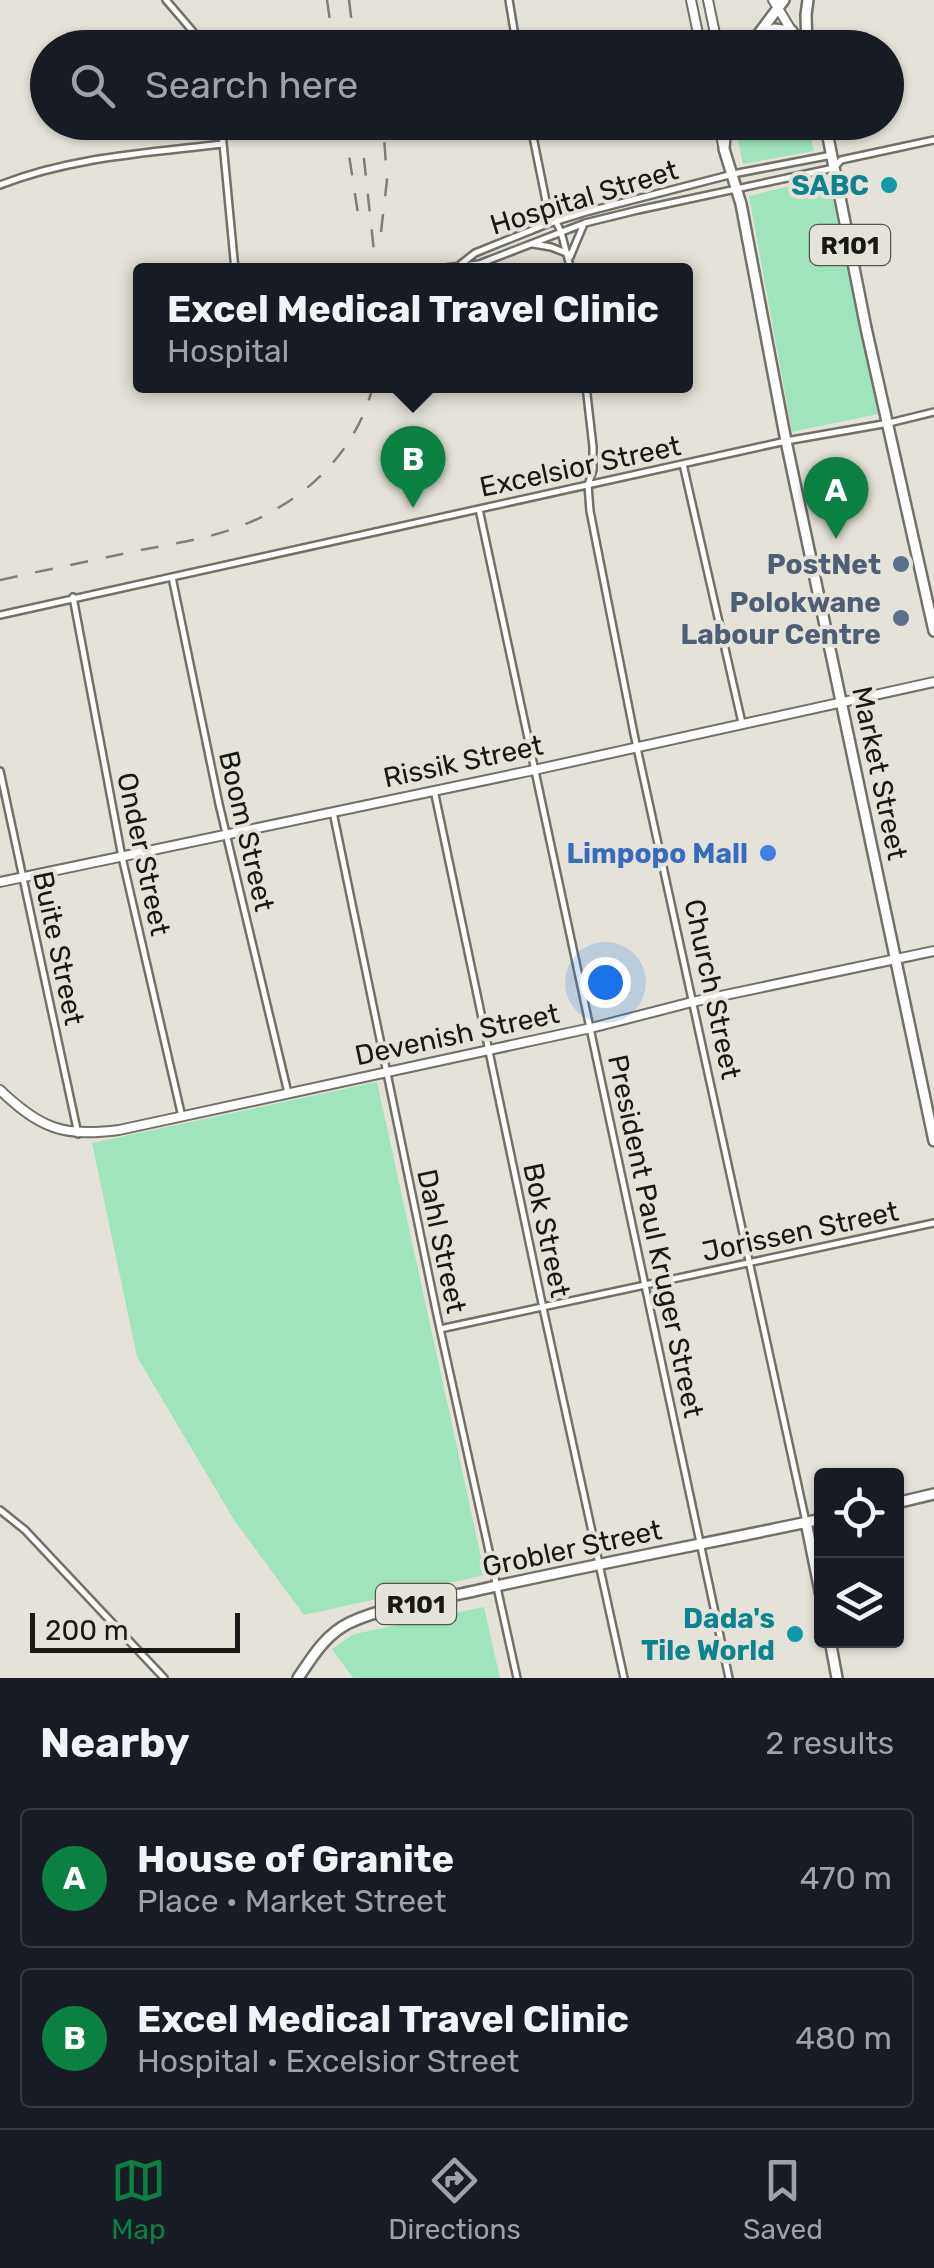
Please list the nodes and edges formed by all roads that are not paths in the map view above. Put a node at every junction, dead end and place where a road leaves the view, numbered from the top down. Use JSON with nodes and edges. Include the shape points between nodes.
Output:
{"nodes":[{"id":1,"x":166,"y":0,"type":"edge"},
{"id":2,"x":509,"y":0,"type":"edge"},
{"id":3,"x":691,"y":0,"type":"edge"},
{"id":4,"x":708,"y":0,"type":"edge"},
{"id":5,"x":808,"y":0,"type":"edge"},
{"id":6,"x":778,"y":2,"type":"edge"},
{"id":7,"x":192,"y":30,"type":"edge"},
{"id":8,"x":514,"y":30,"type":"edge"},
{"id":9,"x":697,"y":30,"type":"edge"},
{"id":10,"x":714,"y":30,"type":"edge"},
{"id":11,"x":759,"y":30,"type":"edge"},
{"id":12,"x":792,"y":30,"type":"edge"},
{"id":13,"x":806,"y":30,"type":"edge"},
{"id":14,"x":223,"y":140,"type":"edge"},
{"id":15,"x":534,"y":140,"type":"edge"},
{"id":16,"x":722,"y":140,"type":"edge"},
{"id":17,"x":725,"y":140,"type":"edge"},
{"id":18,"x":830,"y":140,"type":"edge"},
{"id":19,"x":934,"y":140,"type":"edge"},
{"id":20,"x":223,"y":144,"type":"junction"},
{"id":21,"x":724,"y":149,"type":"junction"},
{"id":22,"x":836,"y":161,"type":"junction"},
{"id":23,"x":733,"y":174,"type":"junction"},
{"id":24,"x":0,"y":185,"type":"edge"},
{"id":25,"x":737,"y":190,"type":"junction"},
{"id":26,"x":546,"y":201,"type":"junction"},
{"id":27,"x":557,"y":221,"type":"junction"},
{"id":28,"x":585,"y":224,"type":"junction"},
{"id":29,"x":536,"y":228,"type":"junction"},
{"id":30,"x":561,"y":232,"type":"junction"},
{"id":31,"x":530,"y":244,"type":"junction"},
{"id":32,"x":569,"y":256,"type":"junction"},
{"id":33,"x":235,"y":263,"type":"edge"},
{"id":34,"x":462,"y":263,"type":"edge"},
{"id":35,"x":482,"y":263,"type":"edge"},
{"id":36,"x":570,"y":263,"type":"edge"},
{"id":37,"x":587,"y":393,"type":"edge"},
{"id":38,"x":934,"y":412,"type":"edge"},
{"id":39,"x":889,"y":424,"type":"junction"},
{"id":40,"x":786,"y":442,"type":"junction"},
{"id":41,"x":683,"y":464,"type":"junction"},
{"id":42,"x":588,"y":485,"type":"junction"},
{"id":43,"x":479,"y":509,"type":"junction"},
{"id":44,"x":172,"y":577,"type":"junction"},
{"id":45,"x":73,"y":597,"type":"junction"},
{"id":46,"x":0,"y":614,"type":"edge"},
{"id":47,"x":934,"y":630,"type":"edge"},
{"id":48,"x":934,"y":682,"type":"edge"},
{"id":49,"x":842,"y":702,"type":"junction"},
{"id":50,"x":742,"y":723,"type":"junction"},
{"id":51,"x":637,"y":747,"type":"junction"},
{"id":52,"x":534,"y":770,"type":"junction"},
{"id":53,"x":0,"y":771,"type":"edge"},
{"id":54,"x":434,"y":790,"type":"junction"},
{"id":55,"x":333,"y":812,"type":"junction"},
{"id":56,"x":226,"y":834,"type":"junction"},
{"id":57,"x":122,"y":858,"type":"junction"},
{"id":58,"x":24,"y":877,"type":"junction"},
{"id":59,"x":0,"y":882,"type":"edge"},
{"id":60,"x":934,"y":951,"type":"edge"},
{"id":61,"x":897,"y":959,"type":"junction"},
{"id":62,"x":692,"y":1002,"type":"junction"},
{"id":63,"x":591,"y":1028,"type":"junction"},
{"id":64,"x":489,"y":1049,"type":"junction"},
{"id":65,"x":386,"y":1073,"type":"junction"},
{"id":66,"x":0,"y":1090,"type":"edge"},
{"id":67,"x":288,"y":1093,"type":"junction"},
{"id":68,"x":0,"y":1101,"type":"edge"},
{"id":69,"x":13,"y":1102,"type":"junction"},
{"id":70,"x":182,"y":1117,"type":"junction"},
{"id":71,"x":78,"y":1134,"type":"junction"},
{"id":72,"x":934,"y":1140,"type":"edge"},
{"id":73,"x":934,"y":1222,"type":"edge"},
{"id":74,"x":749,"y":1262,"type":"junction"},
{"id":75,"x":647,"y":1286,"type":"junction"},
{"id":76,"x":543,"y":1308,"type":"junction"},
{"id":77,"x":440,"y":1329,"type":"junction"},
{"id":78,"x":934,"y":1494,"type":"edge"},
{"id":79,"x":904,"y":1500,"type":"edge"},
{"id":80,"x":0,"y":1510,"type":"edge"},
{"id":81,"x":814,"y":1520,"type":"edge"},
{"id":82,"x":806,"y":1522,"type":"junction"},
{"id":83,"x":701,"y":1543,"type":"junction"},
{"id":84,"x":814,"y":1562,"type":"edge"},
{"id":85,"x":600,"y":1565,"type":"junction"},
{"id":86,"x":497,"y":1586,"type":"junction"},
{"id":87,"x":832,"y":1648,"type":"edge"},
{"id":88,"x":164,"y":1678,"type":"edge"},
{"id":89,"x":298,"y":1678,"type":"edge"},
{"id":90,"x":517,"y":1678,"type":"edge"},
{"id":91,"x":624,"y":1678,"type":"edge"},
{"id":92,"x":730,"y":1678,"type":"edge"},
{"id":93,"x":838,"y":1678,"type":"edge"}],
"edges":[{"from":1,"to":7,"type":"street"},
{"from":2,"to":8,"type":"street"},
{"from":3,"to":9,"type":"main road"},
{"from":4,"to":10,"type":"main road"},
{"from":5,"to":13,"type":"main road"},
{"from":6,"to":11,"type":"main road"},
{"from":6,"to":12,"type":"main road"},
{"from":14,"to":20,"type":"street"},
{"from":15,"to":26,"type":"street"},
{"from":16,"to":21,"type":"main road","name":"Market Street"},
{"from":17,"to":21,"type":"main road"},
{"from":18,"to":22,"type":"main road","number":"R101"},
{"from":19,"to":22,"type":"street","name":"Hospital Street"},
{"from":20,"to":24,"type":"street","via":[[72,163]]},
{"from":20,"to":33,"type":"street"},
{"from":21,"to":23,"type":"main road","name":"Market Street"},
{"from":22,"to":23,"type":"street","name":"Hospital Street"},
{"from":22,"to":25,"type":"street","name":"Hospital Street"},
{"from":22,"to":39,"type":"main road","number":"R101"},
{"from":23,"to":25,"type":"main road","name":"Market Street"},
{"from":23,"to":27,"type":"street","name":"Hospital Street"},
{"from":25,"to":28,"type":"street","name":"Hospital Street"},
{"from":25,"to":40,"type":"main road","name":"Market Street"},
{"from":26,"to":27,"type":"street"},
{"from":26,"to":29,"type":"street"},
{"from":27,"to":29,"type":"street","name":"Hospital Street"},
{"from":27,"to":30,"type":"street"},
{"from":28,"to":30,"type":"street","name":"Hospital Street"},
{"from":28,"to":32,"type":"street"},
{"from":29,"to":34,"type":"street","name":"Hospital Street"},
{"from":30,"to":31,"type":"street","name":"Hospital Street"},
{"from":30,"to":32,"type":"street"},
{"from":31,"to":32,"type":"street"},
{"from":31,"to":35,"type":"street","name":"Hospital Street"},
{"from":32,"to":36,"type":"street"},
{"from":37,"to":42,"type":"street","name":"Church Street","via":[[593,447]]},
{"from":38,"to":39,"type":"street","name":"Excelsior Street"},
{"from":39,"to":40,"type":"street","name":"Excelsior Street"},
{"from":39,"to":47,"type":"main road","number":"R101"},
{"from":40,"to":41,"type":"street","name":"Excelsior Street"},
{"from":40,"to":49,"type":"main road","name":"Market Street"},
{"from":41,"to":42,"type":"street","name":"Excelsior Street"},
{"from":41,"to":50,"type":"street"},
{"from":42,"to":43,"type":"street","name":"Excelsior Street"},
{"from":42,"to":51,"type":"street","name":"Church Street"},
{"from":43,"to":44,"type":"street","name":"Excelsior Street"},
{"from":43,"to":52,"type":"street","name":"President Paul Kruger Street"},
{"from":44,"to":45,"type":"street","name":"Excelsior Street"},
{"from":44,"to":56,"type":"street","name":"Boom Street"},
{"from":45,"to":46,"type":"street","name":"Excelsior Street"},
{"from":45,"to":57,"type":"street","name":"Onder Street"},
{"from":48,"to":49,"type":"main road","name":"Rissik Street"},
{"from":49,"to":50,"type":"main road","name":"Rissik Street"},
{"from":49,"to":61,"type":"main road","name":"Market Street"},
{"from":50,"to":51,"type":"main road","name":"Rissik Street"},
{"from":51,"to":52,"type":"main road","name":"Rissik Street"},
{"from":51,"to":62,"type":"street","name":"Church Street"},
{"from":52,"to":54,"type":"main road","name":"Rissik Street"},
{"from":52,"to":63,"type":"street","name":"President Paul Kruger Street"},
{"from":53,"to":58,"type":"street","name":"Buite Street"},
{"from":54,"to":55,"type":"main road","name":"Rissik Street"},
{"from":54,"to":64,"type":"street","name":"Bok Street"},
{"from":55,"to":56,"type":"main road","name":"Rissik Street"},
{"from":55,"to":65,"type":"street","name":"Dahl Street"},
{"from":56,"to":57,"type":"main road","name":"Rissik Street"},
{"from":56,"to":67,"type":"street","name":"Boom Street"},
{"from":57,"to":58,"type":"main road","name":"Rissik Street"},
{"from":57,"to":70,"type":"street","name":"Onder Street"},
{"from":58,"to":59,"type":"main road","name":"Rissik Street"},
{"from":58,"to":71,"type":"street","name":"Buite Street"},
{"from":60,"to":61,"type":"main road","name":"Devenish Street"},
{"from":61,"to":62,"type":"main road","name":"Devenish Street"},
{"from":61,"to":72,"type":"main road","name":"Market Street"},
{"from":62,"to":63,"type":"main road","name":"Devenish Street"},
{"from":62,"to":74,"type":"street","name":"Church Street"},
{"from":63,"to":64,"type":"main road","name":"Devenish Street"},
{"from":63,"to":75,"type":"street","name":"President Paul Kruger Street"},
{"from":64,"to":65,"type":"main road","name":"Devenish Street"},
{"from":64,"to":76,"type":"street","name":"Bok Street"},
{"from":65,"to":67,"type":"main road","name":"Devenish Street"},
{"from":65,"to":77,"type":"street","name":"Dahl Street"},
{"from":66,"to":69,"type":"main road","name":"Devenish Street"},
{"from":67,"to":70,"type":"main road","name":"Devenish Street"},
{"from":68,"to":69,"type":"main road"},
{"from":69,"to":71,"type":"main road","name":"Devenish Street","via":[[53,1128]]},
{"from":70,"to":71,"type":"main road","name":"Devenish Street"},
{"from":73,"to":74,"type":"street","name":"Jorissen Street"},
{"from":74,"to":75,"type":"street","name":"Jorissen Street"},
{"from":74,"to":82,"type":"street","name":"Church Street"},
{"from":75,"to":76,"type":"street","name":"Jorissen Street"},
{"from":75,"to":83,"type":"street","name":"President Paul Kruger Street"},
{"from":76,"to":77,"type":"street","name":"Jorissen Street"},
{"from":76,"to":85,"type":"street","name":"Bok Street"},
{"from":77,"to":86,"type":"street","name":"Dahl Street"},
{"from":78,"to":79,"type":"main road"},
{"from":80,"to":88,"type":"street"},
{"from":81,"to":82,"type":"main road","name":"Grobler Street","number":"R101"},
{"from":82,"to":83,"type":"main road","name":"Grobler Street","number":"R101"},
{"from":82,"to":84,"type":"main road","name":"Church Street"},
{"from":83,"to":85,"type":"main road","name":"Grobler Street","number":"R101"},
{"from":83,"to":92,"type":"street","name":"President Paul Kruger Street"},
{"from":85,"to":86,"type":"main road","name":"Grobler Street","number":"R101"},
{"from":85,"to":91,"type":"street","name":"Bok Street"},
{"from":86,"to":89,"type":"main road","name":"Grobler Street","number":"R101","via":[[349,1623],[318,1647]]},
{"from":86,"to":90,"type":"street","name":"Dahl Street"},
{"from":87,"to":93,"type":"main road"}]}
